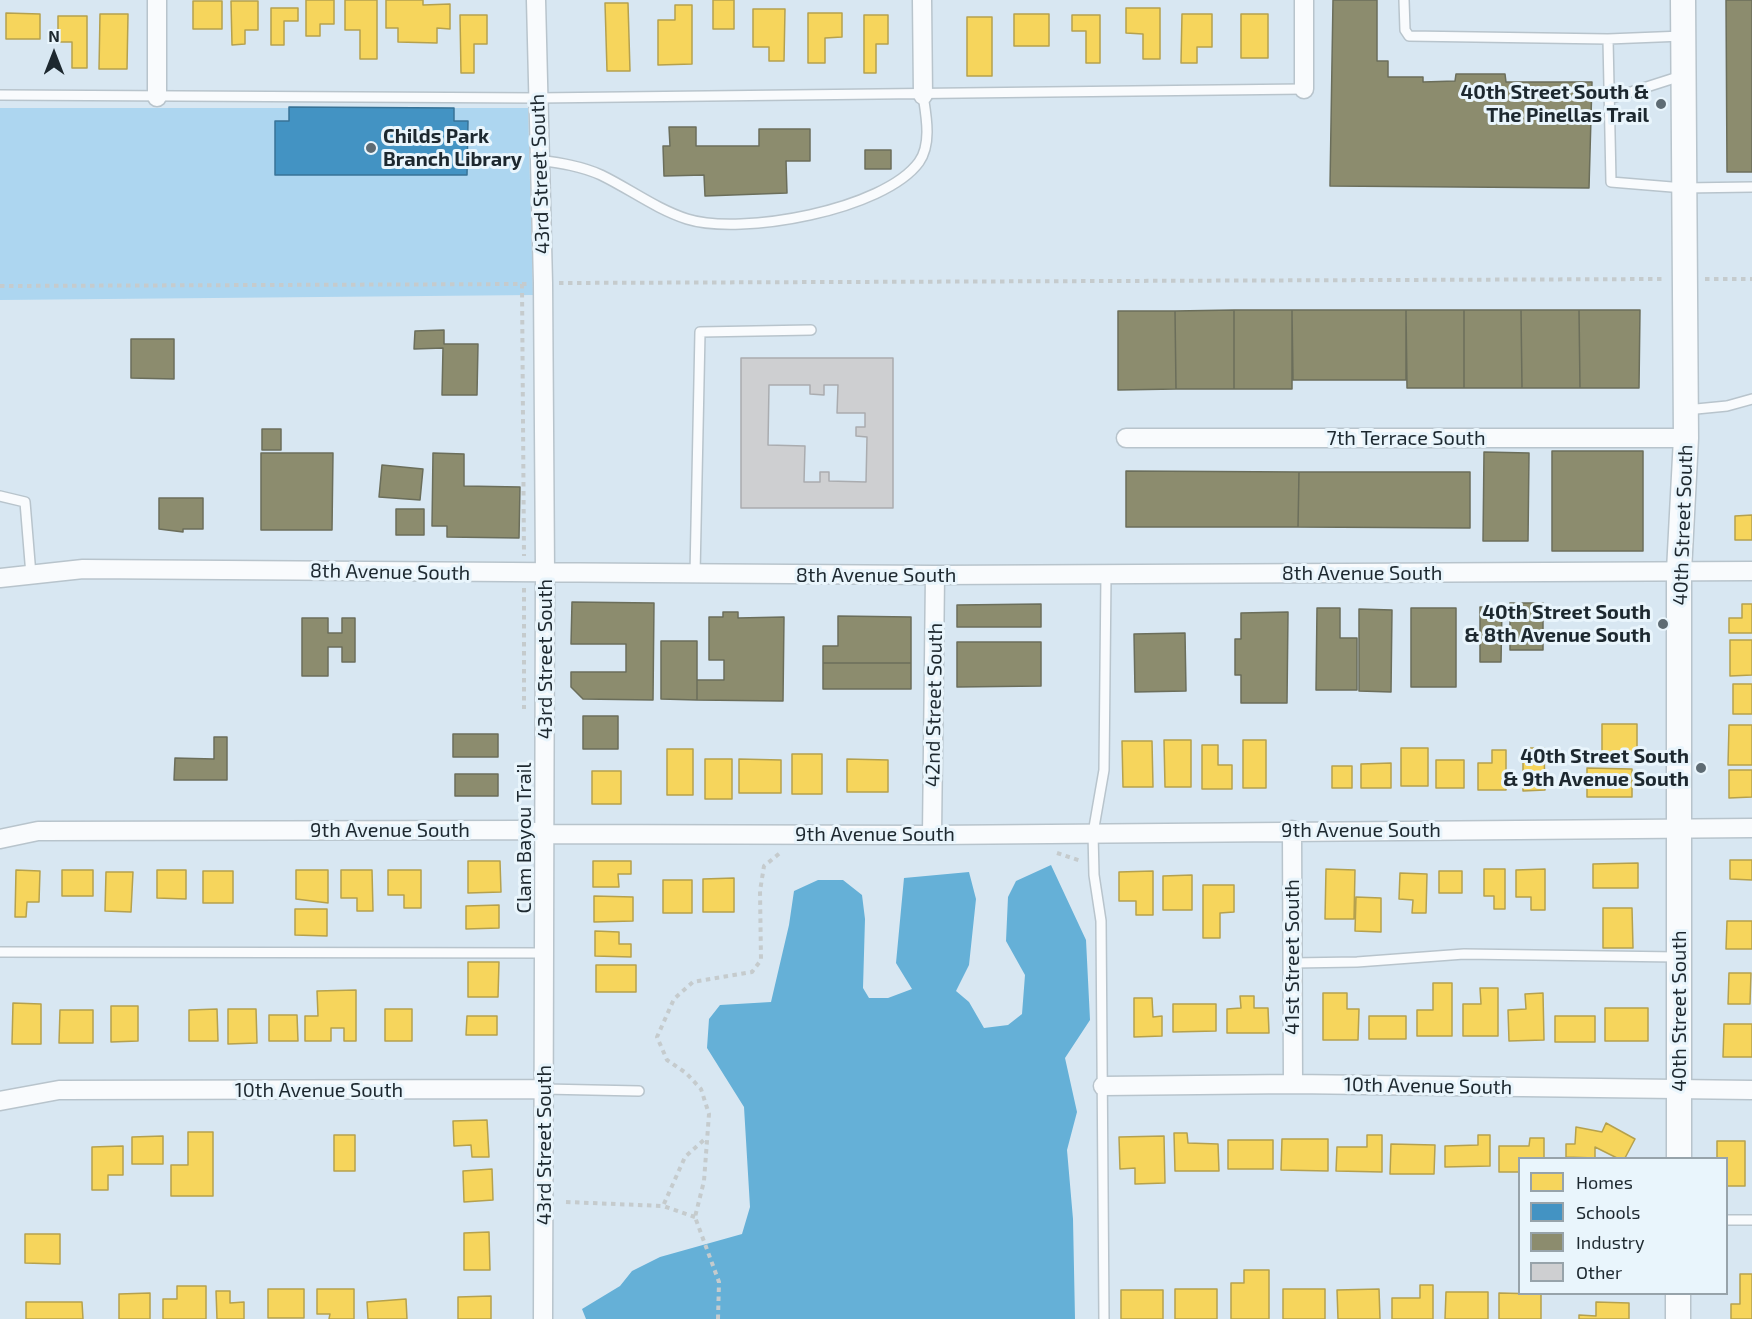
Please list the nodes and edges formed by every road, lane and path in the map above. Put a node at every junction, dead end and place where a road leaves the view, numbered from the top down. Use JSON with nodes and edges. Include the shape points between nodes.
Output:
{"nodes":[{"id":1,"x":157,"y":0,"type":"edge"},
{"id":2,"x":536,"y":0,"type":"edge"},
{"id":3,"x":922,"y":0,"type":"edge"},
{"id":4,"x":1304,"y":0,"type":"edge"},
{"id":5,"x":1404,"y":0,"type":"edge"},
{"id":6,"x":1683,"y":0,"type":"edge"},
{"id":7,"x":1683,"y":36,"type":"junction"},
{"id":8,"x":1608,"y":39,"type":"junction"},
{"id":9,"x":1683,"y":75,"type":"junction"},
{"id":10,"x":1304,"y":89,"type":"joint"},
{"id":11,"x":0,"y":95,"type":"edge"},
{"id":12,"x":923,"y":95,"type":"junction"},
{"id":13,"x":157,"y":97,"type":"junction"},
{"id":14,"x":537,"y":98,"type":"junction"},
{"id":15,"x":1609,"y":99,"type":"junction"},
{"id":16,"x":539,"y":160,"type":"junction"},
{"id":17,"x":1752,"y":187,"type":"edge"},
{"id":18,"x":1684,"y":188,"type":"junction"},
{"id":19,"x":1668,"y":279,"type":"dead end"},
{"id":20,"x":1701,"y":279,"type":"dead end"},
{"id":21,"x":1752,"y":279,"type":"edge"},
{"id":22,"x":559,"y":284,"type":"dead end"},
{"id":23,"x":0,"y":286,"type":"edge"},
{"id":24,"x":811,"y":330,"type":"dead end"},
{"id":25,"x":1752,"y":399,"type":"edge"},
{"id":26,"x":1686,"y":410,"type":"junction"},
{"id":27,"x":1126,"y":438,"type":"dead end"},
{"id":28,"x":1686,"y":438,"type":"junction"},
{"id":29,"x":0,"y":496,"type":"edge"},
{"id":30,"x":1679,"y":571,"type":"junction"},
{"id":31,"x":1752,"y":571,"type":"edge"},
{"id":32,"x":524,"y":573,"type":"junction"},
{"id":33,"x":545,"y":573,"type":"junction"},
{"id":34,"x":695,"y":574,"type":"junction"},
{"id":35,"x":1106,"y":574,"type":"junction"},
{"id":36,"x":31,"y":575,"type":"junction"},
{"id":37,"x":935,"y":575,"type":"junction"},
{"id":38,"x":0,"y":579,"type":"edge"},
{"id":39,"x":524,"y":711,"type":"dead end"},
{"id":40,"x":1678,"y":828,"type":"junction"},
{"id":41,"x":1752,"y":828,"type":"edge"},
{"id":42,"x":1292,"y":830,"type":"junction"},
{"id":43,"x":1093,"y":833,"type":"junction"},
{"id":44,"x":545,"y":834,"type":"junction"},
{"id":45,"x":932,"y":835,"type":"junction"},
{"id":46,"x":0,"y":839,"type":"edge"},
{"id":47,"x":1047,"y":850,"type":"dead end"},
{"id":48,"x":789,"y":853,"type":"dead end"},
{"id":49,"x":1093,"y":865,"type":"junction"},
{"id":50,"x":0,"y":952,"type":"edge"},
{"id":51,"x":544,"y":953,"type":"junction"},
{"id":52,"x":1678,"y":957,"type":"junction"},
{"id":53,"x":1293,"y":963,"type":"junction"},
{"id":54,"x":1293,"y":1084,"type":"junction"},
{"id":55,"x":1103,"y":1086,"type":"junction"},
{"id":56,"x":544,"y":1089,"type":"junction"},
{"id":57,"x":1679,"y":1090,"type":"junction"},
{"id":58,"x":1752,"y":1090,"type":"edge"},
{"id":59,"x":639,"y":1091,"type":"dead end"},
{"id":60,"x":0,"y":1101,"type":"edge"},
{"id":61,"x":705,"y":1139,"type":"junction"},
{"id":62,"x":1679,"y":1157,"type":"edge"},
{"id":63,"x":566,"y":1202,"type":"dead end"},
{"id":64,"x":663,"y":1206,"type":"junction"},
{"id":65,"x":695,"y":1217,"type":"junction"},
{"id":66,"x":1728,"y":1220,"type":"edge"},
{"id":67,"x":1752,"y":1220,"type":"edge"},
{"id":68,"x":1678,"y":1295,"type":"edge"},
{"id":69,"x":543,"y":1319,"type":"edge"},
{"id":70,"x":718,"y":1319,"type":"edge"},
{"id":71,"x":1104,"y":1319,"type":"edge"},
{"id":72,"x":1678,"y":1319,"type":"edge"}],
"edges":[{"from":1,"to":13,"type":"street"},
{"from":2,"to":14,"type":"street","name":"43rd Street South"},
{"from":3,"to":12,"type":"street"},
{"from":4,"to":10,"type":"street"},
{"from":5,"to":8,"type":"lane","via":[[1405,30],[1409,36]]},
{"from":6,"to":7,"type":"street","name":"40th Street South"},
{"from":7,"to":8,"type":"lane"},
{"from":7,"to":9,"type":"street","name":"40th Street South"},
{"from":8,"to":15,"type":"lane"},
{"from":9,"to":15,"type":"lane"},
{"from":9,"to":18,"type":"street","name":"40th Street South"},
{"from":10,"to":12,"type":"lane"},
{"from":11,"to":13,"type":"lane"},
{"from":12,"to":14,"type":"lane"},
{"from":12,"to":16,"type":"lane","via":[[926,144],[919,161],[878,191],[816,215],[732,225],[688,219],[600,175],[572,165]]},
{"from":13,"to":14,"type":"lane"},
{"from":14,"to":16,"type":"street","name":"43rd Street South"},
{"from":15,"to":18,"type":"lane","via":[[1611,182]]},
{"from":16,"to":33,"type":"street","name":"43rd Street South"},
{"from":17,"to":18,"type":"lane"},
{"from":18,"to":26,"type":"street","name":"40th Street South"},
{"from":19,"to":22,"type":"path"},
{"from":20,"to":21,"type":"path"},
{"from":23,"to":32,"type":"path","via":[[524,284]]},
{"from":24,"to":34,"type":"lane","via":[[700,332]]},
{"from":25,"to":26,"type":"lane"},
{"from":26,"to":28,"type":"street","name":"40th Street South"},
{"from":27,"to":28,"type":"street","name":"7th Terrace South"},
{"from":28,"to":30,"type":"street","name":"40th Street South"},
{"from":29,"to":36,"type":"lane","via":[[25,502]]},
{"from":30,"to":31,"type":"street","name":"8th Avenue South"},
{"from":30,"to":35,"type":"street","name":"8th Avenue South"},
{"from":30,"to":40,"type":"street","name":"40th Street South"},
{"from":32,"to":33,"type":"street","name":"8th Avenue South"},
{"from":32,"to":36,"type":"street","name":"8th Avenue South","via":[[83,569]]},
{"from":32,"to":39,"type":"path"},
{"from":33,"to":34,"type":"street","name":"8th Avenue South"},
{"from":33,"to":44,"type":"street","name":"43rd Street South"},
{"from":34,"to":37,"type":"street","name":"8th Avenue South"},
{"from":35,"to":37,"type":"street","name":"8th Avenue South"},
{"from":35,"to":43,"type":"lane","via":[[1104,770]]},
{"from":36,"to":38,"type":"street","name":"8th Avenue South"},
{"from":37,"to":45,"type":"street","name":"42nd Street South"},
{"from":40,"to":41,"type":"street","name":"9th Avenue South"},
{"from":40,"to":42,"type":"street","name":"9th Avenue South"},
{"from":40,"to":52,"type":"street","name":"40th Street South"},
{"from":42,"to":43,"type":"street","name":"9th Avenue South"},
{"from":42,"to":53,"type":"street","name":"41st Street South"},
{"from":43,"to":45,"type":"street","name":"9th Avenue South"},
{"from":43,"to":49,"type":"lane"},
{"from":44,"to":45,"type":"street","name":"9th Avenue South"},
{"from":44,"to":46,"type":"street","name":"9th Avenue South","via":[[524,830],[38,831]]},
{"from":44,"to":51,"type":"street","name":"43rd Street South"},
{"from":47,"to":49,"type":"path"},
{"from":48,"to":61,"type":"path","via":[[777,853],[764,866],[760,960],[752,972],[693,982],[674,999],[657,1037],[667,1060],[701,1089],[709,1114]]},
{"from":49,"to":55,"type":"lane","via":[[1101,921]]},
{"from":50,"to":51,"type":"lane"},
{"from":51,"to":56,"type":"street","name":"43rd Street South"},
{"from":52,"to":53,"type":"lane","via":[[1464,954]]},
{"from":52,"to":57,"type":"street","name":"40th Street South"},
{"from":53,"to":54,"type":"street","name":"41st Street South"},
{"from":54,"to":55,"type":"street","name":"10th Avenue South"},
{"from":54,"to":57,"type":"street","name":"10th Avenue South"},
{"from":55,"to":71,"type":"lane"},
{"from":56,"to":59,"type":"lane","name":"10th Avenue South"},
{"from":56,"to":60,"type":"street","name":"10th Avenue South","via":[[59,1090]]},
{"from":56,"to":69,"type":"street","name":"43rd Street South"},
{"from":57,"to":58,"type":"street","name":"10th Avenue South"},
{"from":57,"to":62,"type":"street","name":"40th Street South"},
{"from":61,"to":64,"type":"path","via":[[685,1157]]},
{"from":61,"to":65,"type":"path","via":[[704,1181]]},
{"from":63,"to":64,"type":"path"},
{"from":64,"to":65,"type":"path"},
{"from":65,"to":70,"type":"path","via":[[719,1282]]},
{"from":66,"to":67,"type":"lane"},
{"from":68,"to":72,"type":"street"}]}
